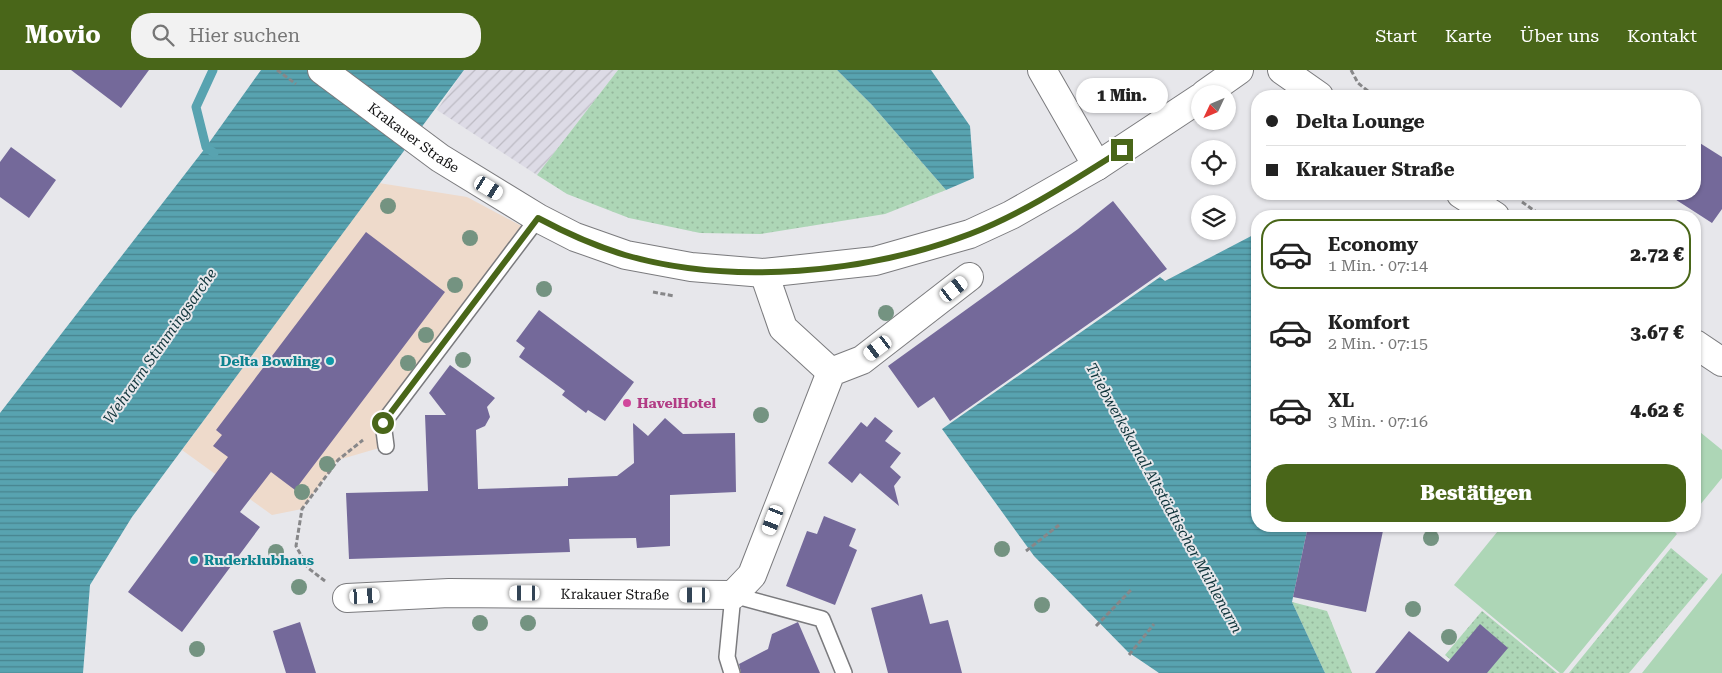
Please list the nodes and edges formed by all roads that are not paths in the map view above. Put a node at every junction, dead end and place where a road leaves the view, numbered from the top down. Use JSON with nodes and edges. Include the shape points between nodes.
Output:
{"nodes":[{"id":1,"x":322,"y":70,"type":"edge"},
{"id":2,"x":1042,"y":70,"type":"edge"},
{"id":3,"x":1239,"y":70,"type":"edge"},
{"id":4,"x":1282,"y":70,"type":"edge"},
{"id":5,"x":1218,"y":85,"type":"edge"},
{"id":6,"x":1310,"y":90,"type":"edge"},
{"id":7,"x":1191,"y":104,"type":"edge"},
{"id":8,"x":1096,"y":166,"type":"junction"},
{"id":9,"x":1470,"y":200,"type":"edge"},
{"id":10,"x":1486,"y":210,"type":"edge"},
{"id":11,"x":538,"y":218,"type":"junction"},
{"id":12,"x":764,"y":273,"type":"junction"},
{"id":13,"x":969,"y":277,"type":"dead end"},
{"id":14,"x":1701,"y":348,"type":"edge"},
{"id":15,"x":1722,"y":362,"type":"edge"},
{"id":16,"x":831,"y":372,"type":"junction"},
{"id":17,"x":386,"y":446,"type":"dead end"},
{"id":18,"x":733,"y":595,"type":"junction"},
{"id":19,"x":347,"y":598,"type":"road end"},
{"id":20,"x":732,"y":673,"type":"edge"},
{"id":21,"x":844,"y":673,"type":"edge"}],
"edges":[{"from":1,"to":11,"type":"main road","name":"Krakauer Straße","via":[[440,158]]},
{"from":2,"to":8,"type":"main road"},
{"from":3,"to":5,"type":"main road"},
{"from":4,"to":6,"type":"main road"},
{"from":7,"to":8,"type":"main road","name":"Krakauer Straße"},
{"from":8,"to":12,"type":"main road","name":"Krakauer Straße","via":[[1011,216],[970,234],[875,261]]},
{"from":9,"to":10,"type":"main road"},
{"from":11,"to":12,"type":"main road","name":"Krakauer Straße","via":[[575,237],[626,255],[691,267]]},
{"from":11,"to":17,"type":"lane","via":[[383,423]]},
{"from":12,"to":16,"type":"main road","via":[[784,328]]},
{"from":13,"to":16,"type":"main road","via":[[862,360]]},
{"from":14,"to":15,"type":"main road"},
{"from":16,"to":18,"type":"main road","via":[[752,575]]},
{"from":18,"to":19,"type":"main road","name":"Krakauer Straße","via":[[444,593]]},
{"from":18,"to":20,"type":"lane","via":[[727,658]]},
{"from":18,"to":21,"type":"lane","via":[[822,619]]}]}
